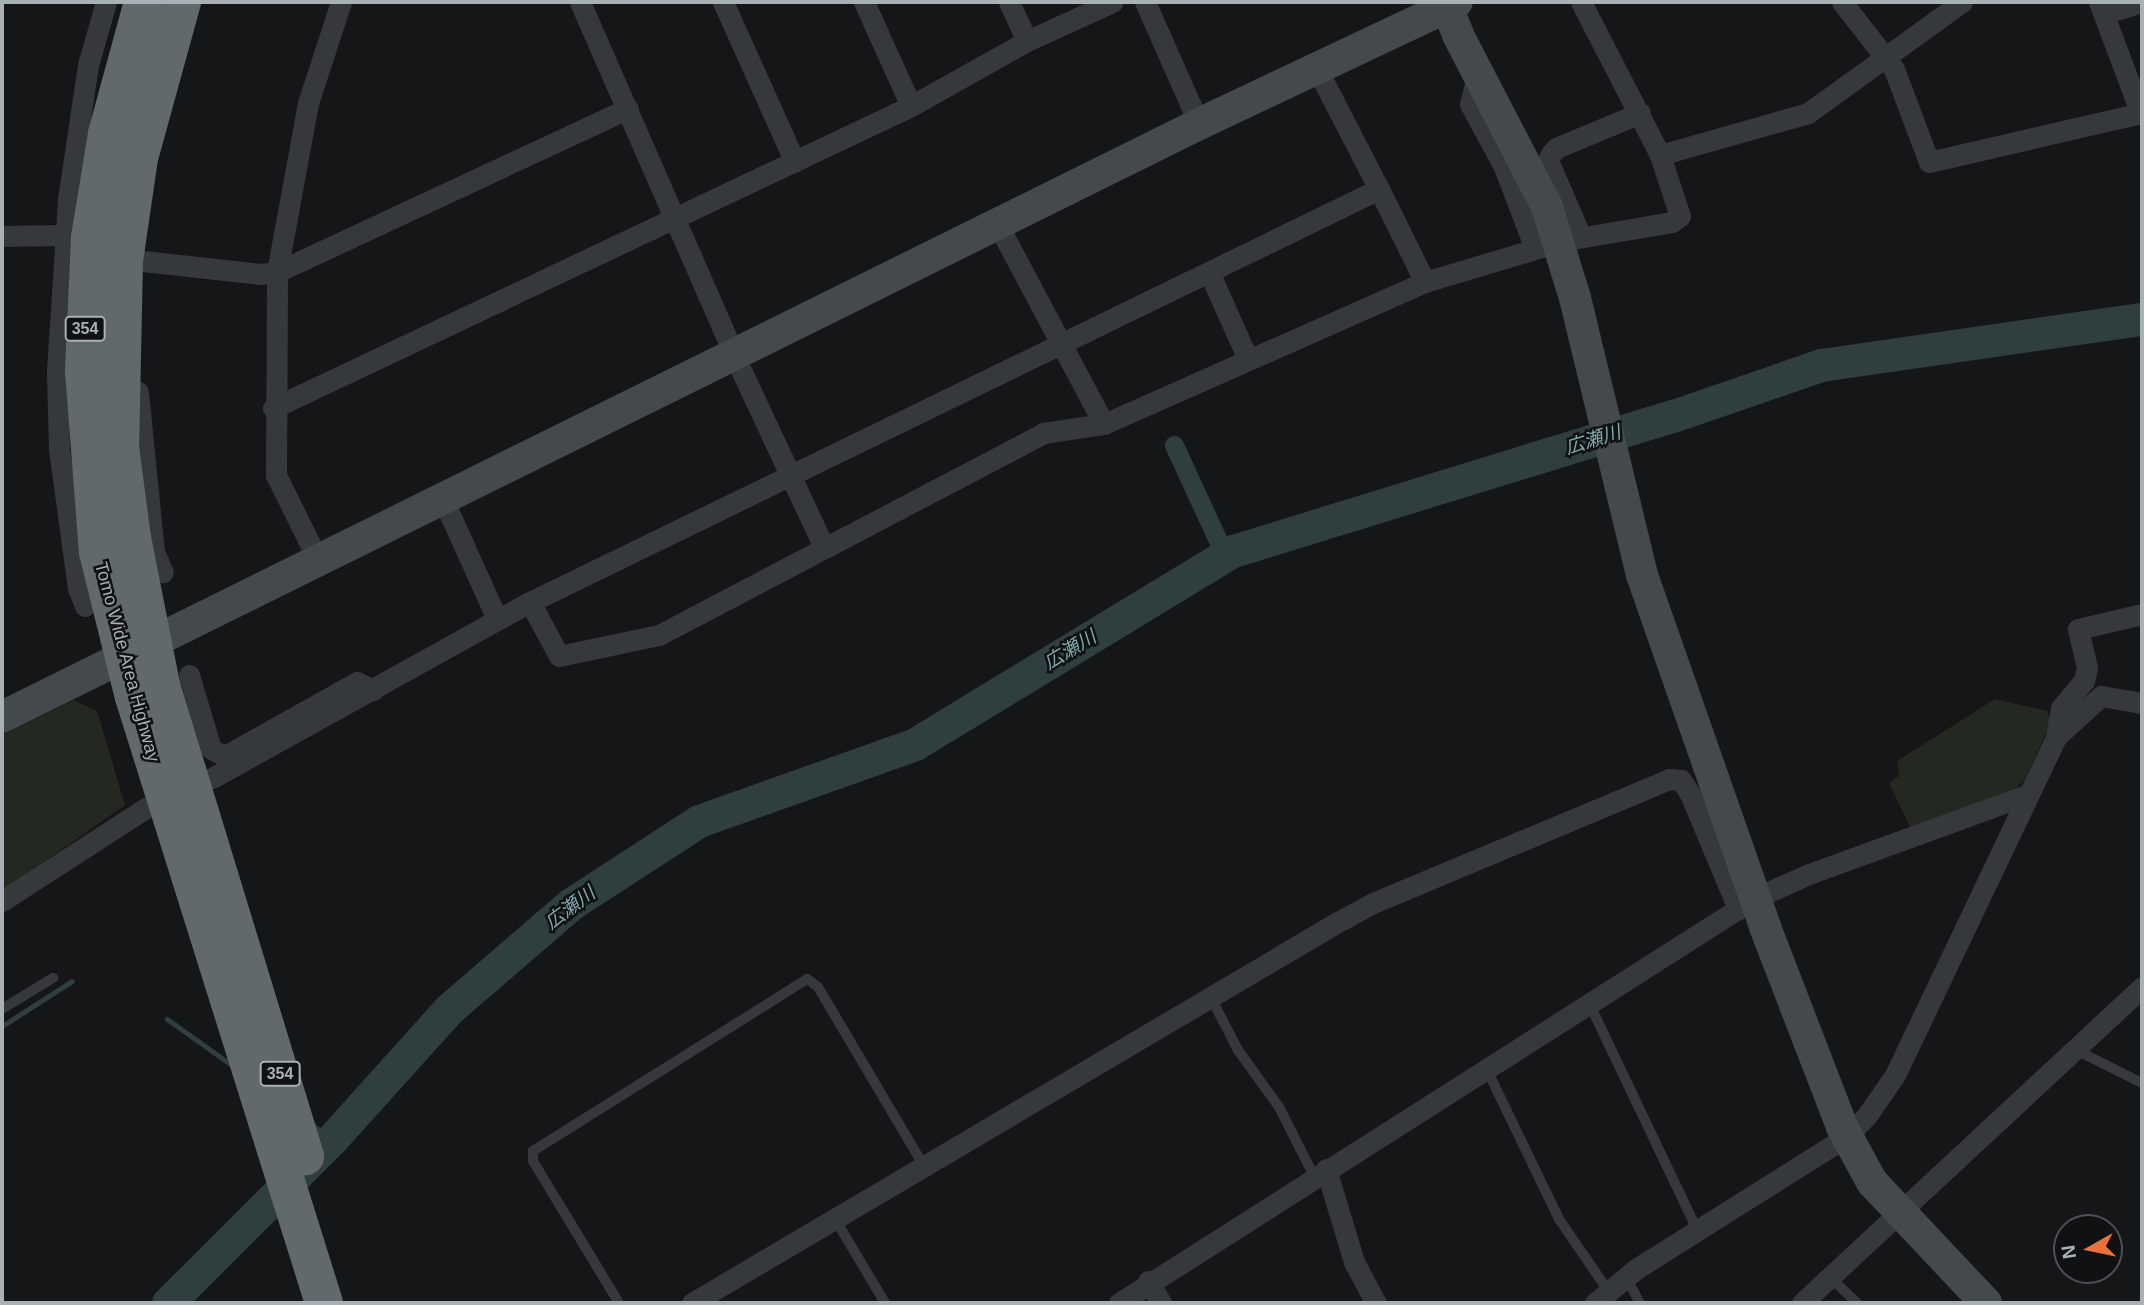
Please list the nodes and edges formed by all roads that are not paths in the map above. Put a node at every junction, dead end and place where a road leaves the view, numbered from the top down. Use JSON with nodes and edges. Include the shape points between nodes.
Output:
{"nodes":[{"id":1,"x":107,"y":2,"type":"edge"},
{"id":2,"x":144,"y":2,"type":"edge"},
{"id":3,"x":341,"y":2,"type":"edge"},
{"id":4,"x":580,"y":2,"type":"edge"},
{"id":5,"x":723,"y":2,"type":"edge"},
{"id":6,"x":864,"y":2,"type":"edge"},
{"id":7,"x":1009,"y":2,"type":"edge"},
{"id":8,"x":1112,"y":2,"type":"edge"},
{"id":9,"x":1145,"y":2,"type":"edge"},
{"id":10,"x":1581,"y":2,"type":"edge"},
{"id":11,"x":1842,"y":2,"type":"edge"},
{"id":12,"x":1962,"y":2,"type":"edge"},
{"id":13,"x":2140,"y":2,"type":"edge"},
{"id":14,"x":194,"y":3,"type":"edge"},
{"id":15,"x":1450,"y":3,"type":"edge"},
{"id":16,"x":2101,"y":8,"type":"edge"},
{"id":17,"x":1027,"y":41,"type":"junction"},
{"id":18,"x":1887,"y":56,"type":"junction"},
{"id":19,"x":1318,"y":71,"type":"junction"},
{"id":20,"x":1478,"y":72,"type":"junction"},
{"id":21,"x":911,"y":106,"type":"junction"},
{"id":22,"x":628,"y":108,"type":"junction"},
{"id":23,"x":1640,"y":113,"type":"junction"},
{"id":24,"x":2141,"y":114,"type":"edge"},
{"id":25,"x":1199,"y":124,"type":"junction"},
{"id":26,"x":107,"y":134,"type":"junction"},
{"id":27,"x":1660,"y":155,"type":"junction"},
{"id":28,"x":795,"y":162,"type":"junction"},
{"id":29,"x":73,"y":173,"type":"junction"},
{"id":30,"x":1379,"y":189,"type":"junction"},
{"id":31,"x":677,"y":219,"type":"junction"},
{"id":32,"x":998,"y":225,"type":"junction"},
{"id":33,"x":64,"y":234,"type":"junction"},
{"id":34,"x":2,"y":236,"type":"edge"},
{"id":35,"x":143,"y":261,"type":"junction"},
{"id":36,"x":276,"y":272,"type":"junction"},
{"id":37,"x":1209,"y":272,"type":"junction"},
{"id":38,"x":1425,"y":282,"type":"junction"},
{"id":39,"x":1060,"y":344,"type":"junction"},
{"id":40,"x":734,"y":355,"type":"junction"},
{"id":41,"x":1248,"y":359,"type":"junction"},
{"id":42,"x":127,"y":373,"type":"junction"},
{"id":43,"x":273,"y":408,"type":"junction"},
{"id":44,"x":1104,"y":424,"type":"junction"},
{"id":45,"x":789,"y":472,"type":"junction"},
{"id":46,"x":442,"y":497,"type":"junction"},
{"id":47,"x":67,"y":514,"type":"junction"},
{"id":48,"x":823,"y":545,"type":"junction"},
{"id":49,"x":98,"y":552,"type":"junction"},
{"id":50,"x":318,"y":560,"type":"junction"},
{"id":51,"x":163,"y":572,"type":"dead end"},
{"id":52,"x":530,"y":602,"type":"junction"},
{"id":53,"x":85,"y":606,"type":"dead end"},
{"id":54,"x":2142,"y":614,"type":"edge"},
{"id":55,"x":497,"y":620,"type":"junction"},
{"id":56,"x":137,"y":651,"type":"junction"},
{"id":57,"x":190,"y":675,"type":"dead end"},
{"id":58,"x":373,"y":690,"type":"junction"},
{"id":59,"x":2142,"y":704,"type":"edge"},
{"id":60,"x":2,"y":717,"type":"edge"},
{"id":61,"x":2056,"y":737,"type":"junction"},
{"id":62,"x":212,"y":778,"type":"dead end"},
{"id":63,"x":2026,"y":795,"type":"junction"},
{"id":64,"x":146,"y":808,"type":"dead end"},
{"id":65,"x":2,"y":901,"type":"edge"},
{"id":66,"x":1746,"y":903,"type":"junction"},
{"id":67,"x":53,"y":978,"type":"dead end"},
{"id":68,"x":2142,"y":987,"type":"edge"},
{"id":69,"x":1210,"y":996,"type":"junction"},
{"id":70,"x":1589,"y":1003,"type":"junction"},
{"id":71,"x":2,"y":1009,"type":"edge"},
{"id":72,"x":2076,"y":1051,"type":"junction"},
{"id":73,"x":1488,"y":1072,"type":"junction"},
{"id":74,"x":2142,"y":1083,"type":"edge"},
{"id":75,"x":1847,"y":1136,"type":"junction"},
{"id":76,"x":925,"y":1166,"type":"junction"},
{"id":77,"x":1320,"y":1173,"type":"junction"},
{"id":78,"x":1897,"y":1210,"type":"junction"},
{"id":79,"x":835,"y":1219,"type":"junction"},
{"id":80,"x":1697,"y":1230,"type":"junction"},
{"id":81,"x":1828,"y":1275,"type":"junction"},
{"id":82,"x":1626,"y":1277,"type":"junction"},
{"id":83,"x":1148,"y":1281,"type":"junction"},
{"id":84,"x":326,"y":1282,"type":"edge"},
{"id":85,"x":1602,"y":1297,"type":"edge"},
{"id":86,"x":351,"y":1303,"type":"edge"},
{"id":87,"x":619,"y":1303,"type":"edge"},
{"id":88,"x":692,"y":1303,"type":"edge"},
{"id":89,"x":885,"y":1303,"type":"edge"},
{"id":90,"x":1119,"y":1303,"type":"edge"},
{"id":91,"x":1161,"y":1303,"type":"edge"},
{"id":92,"x":1376,"y":1303,"type":"edge"},
{"id":93,"x":1640,"y":1303,"type":"edge"},
{"id":94,"x":1802,"y":1303,"type":"edge"},
{"id":95,"x":1857,"y":1303,"type":"edge"},
{"id":96,"x":1986,"y":1303,"type":"edge"}],
"edges":[{"from":1,"to":29,"type":"street","via":[[88,65]]},
{"from":2,"to":26,"type":"highway","name":"Tomo Wide Area Highway","number":"354"},
{"from":3,"to":36,"type":"street","via":[[309,103]]},
{"from":4,"to":22,"type":"street"},
{"from":5,"to":28,"type":"street"},
{"from":6,"to":21,"type":"street"},
{"from":7,"to":17,"type":"street"},
{"from":8,"to":17,"type":"street"},
{"from":9,"to":25,"type":"street"},
{"from":10,"to":23,"type":"street"},
{"from":11,"to":18,"type":"street"},
{"from":12,"to":18,"type":"street"},
{"from":13,"to":16,"type":"street"},
{"from":14,"to":35,"type":"street","via":[[159,154]]},
{"from":14,"to":42,"type":"highway","name":"Tomo Wide Area Highway","number":"354","via":[[139,158],[124,261]]},
{"from":15,"to":19,"type":"street"},
{"from":15,"to":20,"type":"street"},
{"from":16,"to":24,"type":"street"},
{"from":17,"to":21,"type":"street"},
{"from":18,"to":24,"type":"street","via":[[1928,162]]},
{"from":18,"to":27,"type":"street","via":[[1808,113]]},
{"from":19,"to":25,"type":"street"},
{"from":19,"to":30,"type":"street"},
{"from":20,"to":38,"type":"street","via":[[1469,104],[1509,177],[1539,247]]},
{"from":20,"to":66,"type":"street","via":[[1547,207],[1575,298],[1641,570]]},
{"from":21,"to":28,"type":"street"},
{"from":22,"to":31,"type":"street"},
{"from":22,"to":36,"type":"street"},
{"from":23,"to":27,"type":"street"},
{"from":23,"to":27,"type":"street","via":[[1550,154],[1548,160],[1576,238],[1677,219],[1679,208]]},
{"from":25,"to":32,"type":"street"},
{"from":26,"to":29,"type":"street"},
{"from":26,"to":49,"type":"highway","name":"Tomo Wide Area Highway","number":"354","via":[[90,238],[85,322],[86,439]]},
{"from":28,"to":31,"type":"street"},
{"from":29,"to":33,"type":"street"},
{"from":30,"to":37,"type":"street"},
{"from":30,"to":38,"type":"street"},
{"from":31,"to":40,"type":"street"},
{"from":31,"to":43,"type":"street"},
{"from":32,"to":39,"type":"street"},
{"from":32,"to":40,"type":"street"},
{"from":33,"to":34,"type":"street"},
{"from":33,"to":47,"type":"street","via":[[57,370]]},
{"from":35,"to":36,"type":"street"},
{"from":35,"to":42,"type":"street"},
{"from":36,"to":43,"type":"street"},
{"from":37,"to":39,"type":"street"},
{"from":37,"to":41,"type":"street"},
{"from":38,"to":41,"type":"street"},
{"from":39,"to":44,"type":"street"},
{"from":39,"to":45,"type":"street"},
{"from":40,"to":45,"type":"street"},
{"from":40,"to":46,"type":"street"},
{"from":41,"to":44,"type":"street"},
{"from":42,"to":51,"type":"street","via":[[154,552]]},
{"from":42,"to":56,"type":"highway","name":"Tomo Wide Area Highway","number":"354","via":[[120,447]]},
{"from":43,"to":50,"type":"street","via":[[276,475]]},
{"from":44,"to":48,"type":"street","via":[[1043,433]]},
{"from":45,"to":48,"type":"street"},
{"from":45,"to":52,"type":"street"},
{"from":46,"to":50,"type":"street"},
{"from":46,"to":55,"type":"street"},
{"from":47,"to":49,"type":"street"},
{"from":47,"to":53,"type":"street"},
{"from":48,"to":52,"type":"street","via":[[659,635],[559,656]]},
{"from":49,"to":56,"type":"highway","name":"Tomo Wide Area Highway","number":"354"},
{"from":50,"to":56,"type":"street"},
{"from":52,"to":55,"type":"street"},
{"from":54,"to":61,"type":"street","via":[[2078,629],[2087,668],[2084,681],[2061,708]]},
{"from":55,"to":58,"type":"street"},
{"from":56,"to":60,"type":"street"},
{"from":56,"to":84,"type":"highway","name":"Tomo Wide Area Highway","number":"354"},
{"from":57,"to":58,"type":"street","via":[[211,749],[225,756],[357,682]]},
{"from":58,"to":62,"type":"street"},
{"from":59,"to":61,"type":"street","via":[[2101,696]]},
{"from":61,"to":63,"type":"street"},
{"from":63,"to":66,"type":"street","via":[[1808,874]]},
{"from":63,"to":75,"type":"street","via":[[1895,1074]]},
{"from":64,"to":65,"type":"street"},
{"from":66,"to":69,"type":"street","via":[[1690,793],[1681,780],[1669,779],[1373,903]]},
{"from":66,"to":70,"type":"street"},
{"from":66,"to":75,"type":"street"},
{"from":67,"to":71,"type":"lane"},
{"from":68,"to":72,"type":"street"},
{"from":69,"to":76,"type":"street"},
{"from":69,"to":77,"type":"lane","via":[[1238,1050]]},
{"from":70,"to":73,"type":"street"},
{"from":70,"to":80,"type":"lane"},
{"from":72,"to":74,"type":"lane"},
{"from":72,"to":78,"type":"street"},
{"from":73,"to":77,"type":"street"},
{"from":73,"to":85,"type":"lane"},
{"from":75,"to":78,"type":"street","via":[[1872,1182]]},
{"from":75,"to":80,"type":"street"},
{"from":76,"to":79,"type":"street"},
{"from":76,"to":87,"type":"lane","via":[[818,987],[807,979],[533,1151],[533,1161]]},
{"from":77,"to":83,"type":"street"},
{"from":77,"to":92,"type":"street","via":[[1354,1262]]},
{"from":78,"to":81,"type":"street"},
{"from":78,"to":96,"type":"street"},
{"from":79,"to":88,"type":"street"},
{"from":79,"to":89,"type":"lane"},
{"from":80,"to":82,"type":"street"},
{"from":81,"to":94,"type":"street"},
{"from":81,"to":95,"type":"lane"},
{"from":82,"to":85,"type":"street"},
{"from":82,"to":93,"type":"lane"},
{"from":83,"to":90,"type":"street"},
{"from":83,"to":91,"type":"street"},
{"from":84,"to":86,"type":"highway","name":"Tomo Wide Area Highway","number":"354"}]}
